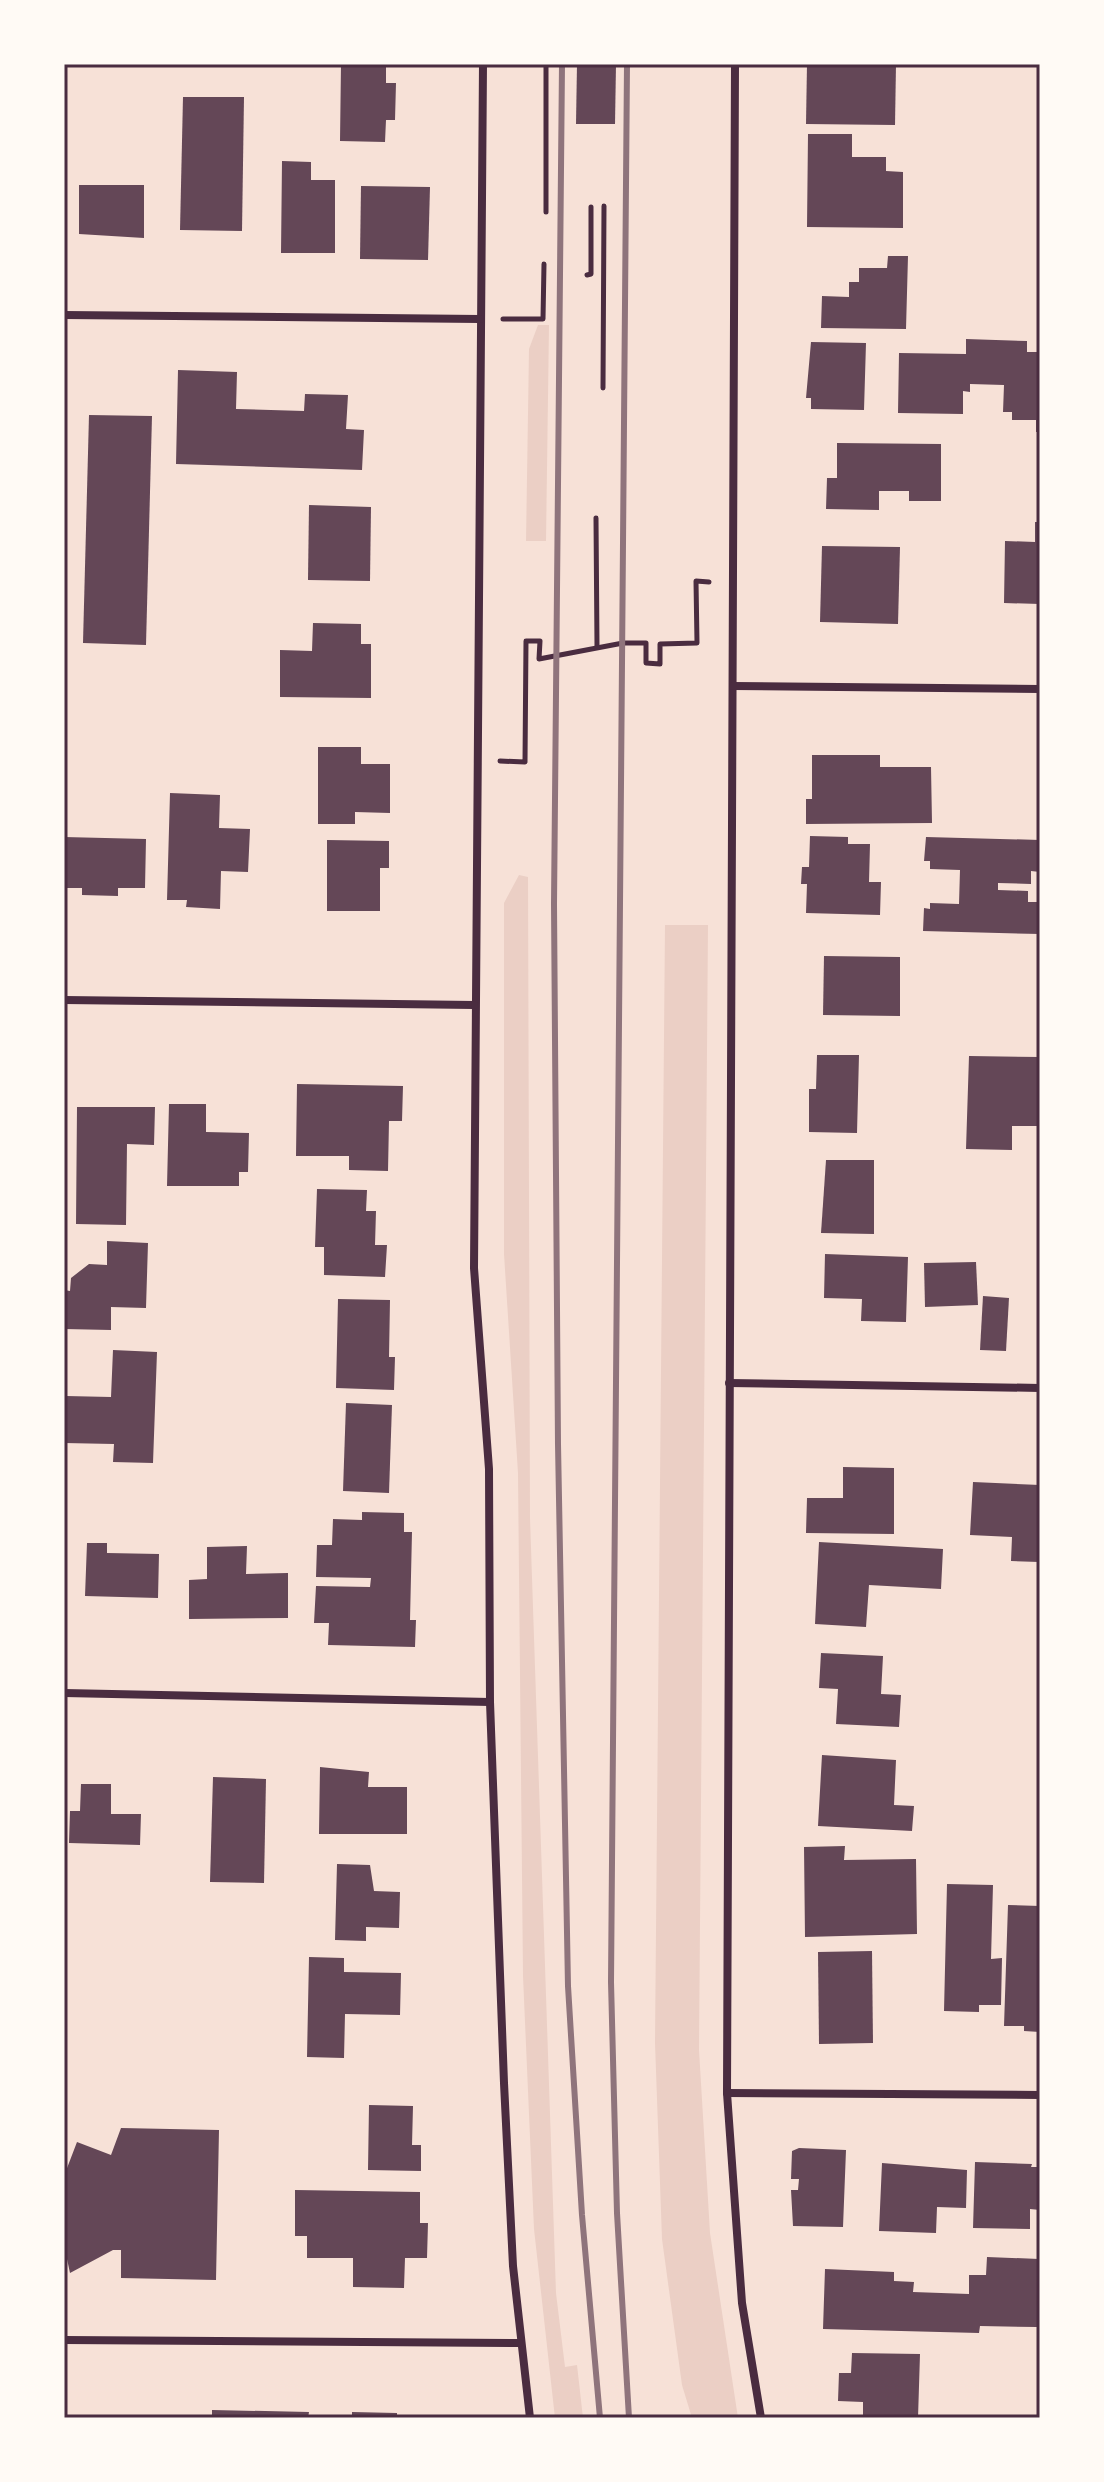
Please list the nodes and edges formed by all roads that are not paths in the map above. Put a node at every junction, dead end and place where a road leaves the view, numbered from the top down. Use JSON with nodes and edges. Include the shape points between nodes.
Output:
{"nodes":[{"id":1,"x":483,"y":64,"type":"edge"},
{"id":2,"x":735,"y":64,"type":"edge"},
{"id":3,"x":64,"y":315,"type":"edge"},
{"id":4,"x":480,"y":319,"type":"junction"},
{"id":5,"x":733,"y":686,"type":"junction"},
{"id":6,"x":1040,"y":689,"type":"edge"},
{"id":7,"x":64,"y":1000,"type":"edge"},
{"id":8,"x":474,"y":1005,"type":"junction"},
{"id":9,"x":729,"y":1383,"type":"junction"},
{"id":10,"x":1040,"y":1388,"type":"edge"},
{"id":11,"x":64,"y":1693,"type":"edge"},
{"id":12,"x":490,"y":1702,"type":"junction"},
{"id":13,"x":727,"y":2093,"type":"junction"},
{"id":14,"x":1040,"y":2095,"type":"edge"},
{"id":15,"x":64,"y":2340,"type":"edge"},
{"id":16,"x":519,"y":2343,"type":"junction"},
{"id":17,"x":530,"y":2418,"type":"edge"},
{"id":18,"x":761,"y":2418,"type":"edge"}],
"edges":[{"from":1,"to":4,"type":"street"},
{"from":2,"to":5,"type":"street"},
{"from":3,"to":4,"type":"street"},
{"from":4,"to":8,"type":"street"},
{"from":5,"to":6,"type":"street"},
{"from":5,"to":9,"type":"street"},
{"from":7,"to":8,"type":"street"},
{"from":8,"to":12,"type":"street","via":[[474,1268],[489,1469]]},
{"from":9,"to":10,"type":"street"},
{"from":9,"to":13,"type":"street"},
{"from":11,"to":12,"type":"street"},
{"from":12,"to":16,"type":"street"},
{"from":13,"to":14,"type":"street"},
{"from":13,"to":18,"type":"street","via":[[742,2303]]},
{"from":15,"to":16,"type":"street"},
{"from":16,"to":17,"type":"street"}]}
